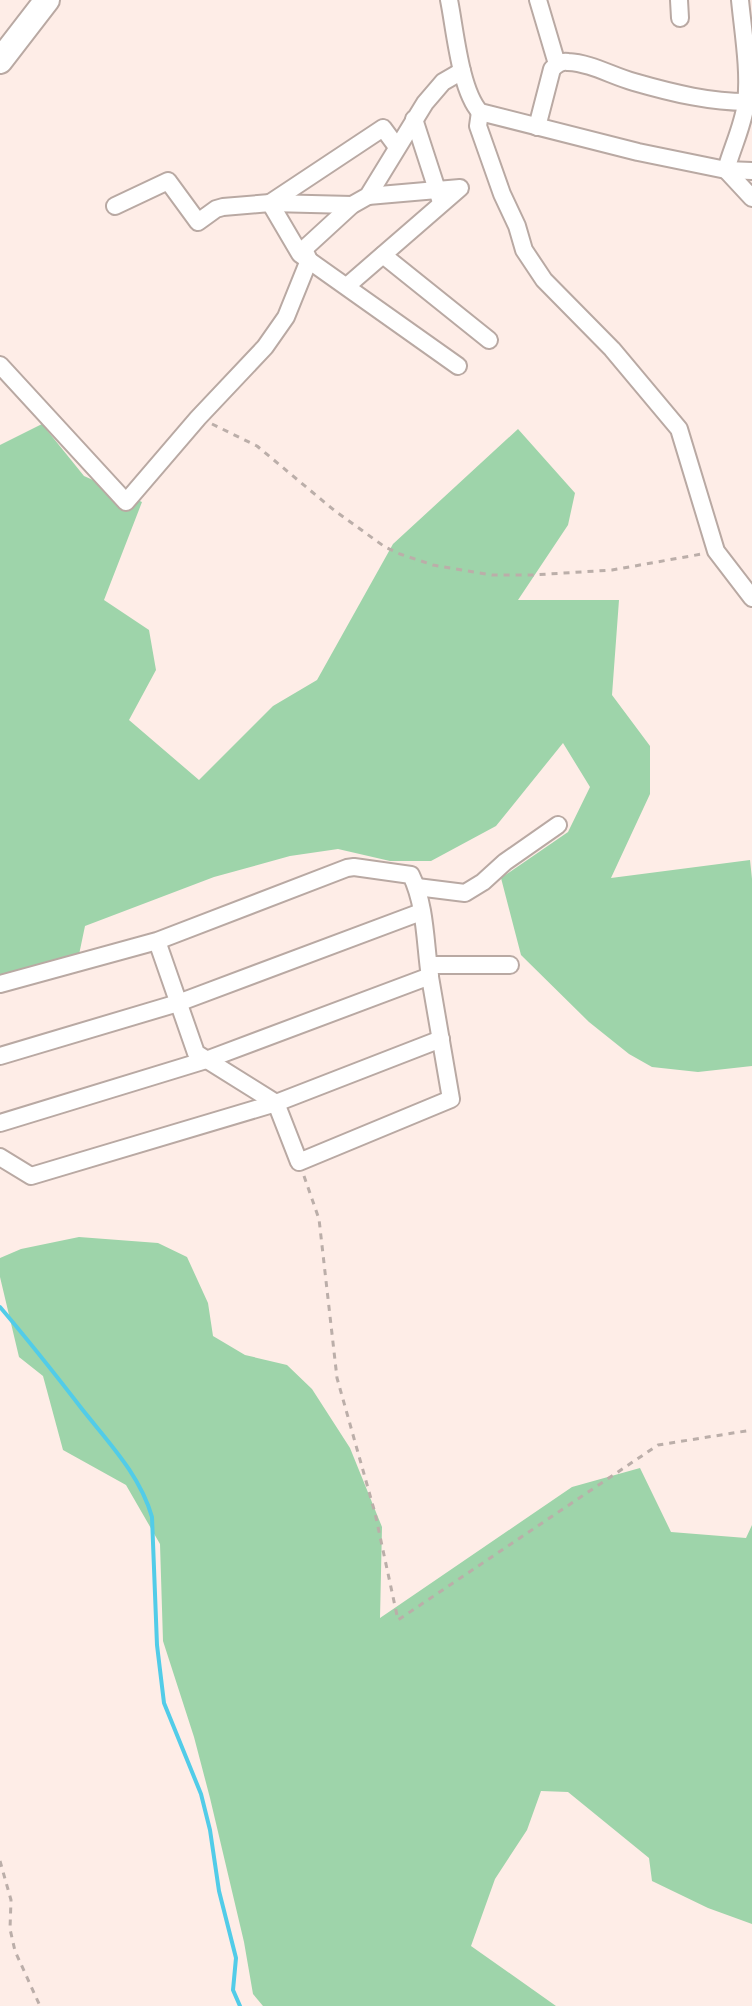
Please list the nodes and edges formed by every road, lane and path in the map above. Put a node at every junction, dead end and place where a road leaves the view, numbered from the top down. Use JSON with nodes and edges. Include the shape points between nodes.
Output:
{"nodes":[{"id":1,"x":47,"y":0,"type":"edge"},
{"id":2,"x":449,"y":0,"type":"edge"},
{"id":3,"x":538,"y":0,"type":"edge"},
{"id":4,"x":679,"y":0,"type":"edge"},
{"id":5,"x":740,"y":0,"type":"edge"},
{"id":6,"x":680,"y":18,"type":"dead end"},
{"id":7,"x":0,"y":61,"type":"edge"},
{"id":8,"x":557,"y":64,"type":"junction"},
{"id":9,"x":462,"y":71,"type":"junction"},
{"id":10,"x":749,"y":102,"type":"edge"},
{"id":11,"x":480,"y":112,"type":"junction"},
{"id":12,"x":414,"y":119,"type":"junction"},
{"id":13,"x":537,"y":127,"type":"junction"},
{"id":14,"x":397,"y":147,"type":"junction"},
{"id":15,"x":726,"y":170,"type":"junction"},
{"id":16,"x":752,"y":171,"type":"edge"},
{"id":17,"x":368,"y":196,"type":"junction"},
{"id":18,"x":439,"y":197,"type":"junction"},
{"id":19,"x":752,"y":198,"type":"edge"},
{"id":20,"x":270,"y":203,"type":"junction"},
{"id":21,"x":352,"y":205,"type":"junction"},
{"id":22,"x":115,"y":206,"type":"dead end"},
{"id":23,"x":383,"y":255,"type":"junction"},
{"id":24,"x":308,"y":258,"type":"junction"},
{"id":25,"x":347,"y":286,"type":"junction"},
{"id":26,"x":489,"y":340,"type":"dead end"},
{"id":27,"x":0,"y":365,"type":"edge"},
{"id":28,"x":458,"y":366,"type":"dead end"},
{"id":29,"x":198,"y":418,"type":"junction"},
{"id":30,"x":716,"y":551,"type":"junction"},
{"id":31,"x":752,"y":598,"type":"edge"},
{"id":32,"x":558,"y":825,"type":"dead end"},
{"id":33,"x":417,"y":887,"type":"junction"},
{"id":34,"x":421,"y":912,"type":"junction"},
{"id":35,"x":157,"y":941,"type":"junction"},
{"id":36,"x":510,"y":965,"type":"dead end"},
{"id":37,"x":429,"y":970,"type":"junction"},
{"id":38,"x":0,"y":984,"type":"edge"},
{"id":39,"x":178,"y":1003,"type":"junction"},
{"id":40,"x":441,"y":1039,"type":"junction"},
{"id":41,"x":0,"y":1056,"type":"edge"},
{"id":42,"x":206,"y":1060,"type":"junction"},
{"id":43,"x":276,"y":1103,"type":"junction"},
{"id":44,"x":0,"y":1123,"type":"edge"},
{"id":45,"x":0,"y":1157,"type":"edge"},
{"id":46,"x":299,"y":1162,"type":"junction"},
{"id":47,"x":752,"y":1430,"type":"edge"},
{"id":48,"x":0,"y":1861,"type":"edge"},
{"id":49,"x":40,"y":2006,"type":"edge"}],
"edges":[{"from":1,"to":7,"type":"highway"},
{"from":2,"to":9,"type":"street"},
{"from":3,"to":8,"type":"street"},
{"from":4,"to":6,"type":"street"},
{"from":5,"to":10,"type":"street"},
{"from":8,"to":10,"type":"street","via":[[591,67],[703,98]]},
{"from":8,"to":13,"type":"street"},
{"from":9,"to":11,"type":"street","via":[[472,104]]},
{"from":9,"to":12,"type":"street","via":[[443,82]]},
{"from":10,"to":15,"type":"street"},
{"from":11,"to":13,"type":"street"},
{"from":11,"to":30,"type":"street","via":[[478,126],[524,250],[544,280],[612,349],[679,429]]},
{"from":12,"to":14,"type":"street"},
{"from":12,"to":18,"type":"street"},
{"from":13,"to":15,"type":"street"},
{"from":14,"to":17,"type":"street"},
{"from":14,"to":20,"type":"street","via":[[383,128]]},
{"from":15,"to":16,"type":"street"},
{"from":15,"to":19,"type":"street"},
{"from":17,"to":18,"type":"street"},
{"from":17,"to":21,"type":"street"},
{"from":18,"to":23,"type":"street"},
{"from":20,"to":21,"type":"street"},
{"from":20,"to":22,"type":"street","via":[[223,207],[198,222],[168,181]]},
{"from":20,"to":24,"type":"street","via":[[300,254]]},
{"from":21,"to":24,"type":"street","via":[[304,249]]},
{"from":23,"to":25,"type":"street"},
{"from":23,"to":26,"type":"street"},
{"from":24,"to":25,"type":"street"},
{"from":24,"to":29,"type":"street","via":[[286,317]]},
{"from":25,"to":28,"type":"street"},
{"from":27,"to":29,"type":"street","via":[[126,502]]},
{"from":29,"to":30,"type":"path","via":[[257,446],[385,547],[433,565],[492,575],[532,575],[612,570]]},
{"from":30,"to":31,"type":"street"},
{"from":32,"to":33,"type":"street","via":[[465,893]]},
{"from":33,"to":34,"type":"street"},
{"from":33,"to":35,"type":"street","via":[[411,875],[347,868]]},
{"from":34,"to":37,"type":"street"},
{"from":34,"to":39,"type":"street"},
{"from":35,"to":38,"type":"street"},
{"from":35,"to":39,"type":"street"},
{"from":36,"to":37,"type":"street"},
{"from":37,"to":40,"type":"street"},
{"from":37,"to":42,"type":"street"},
{"from":39,"to":41,"type":"street"},
{"from":39,"to":42,"type":"street","via":[[196,1053]]},
{"from":40,"to":43,"type":"street"},
{"from":40,"to":46,"type":"street","via":[[451,1099]]},
{"from":42,"to":43,"type":"street"},
{"from":42,"to":44,"type":"street"},
{"from":43,"to":45,"type":"street","via":[[31,1176]]},
{"from":43,"to":46,"type":"street"},
{"from":46,"to":47,"type":"path","via":[[319,1219],[337,1378],[398,1620],[658,1445]]},
{"from":48,"to":49,"type":"path","via":[[11,1900],[15,1951]]}]}
